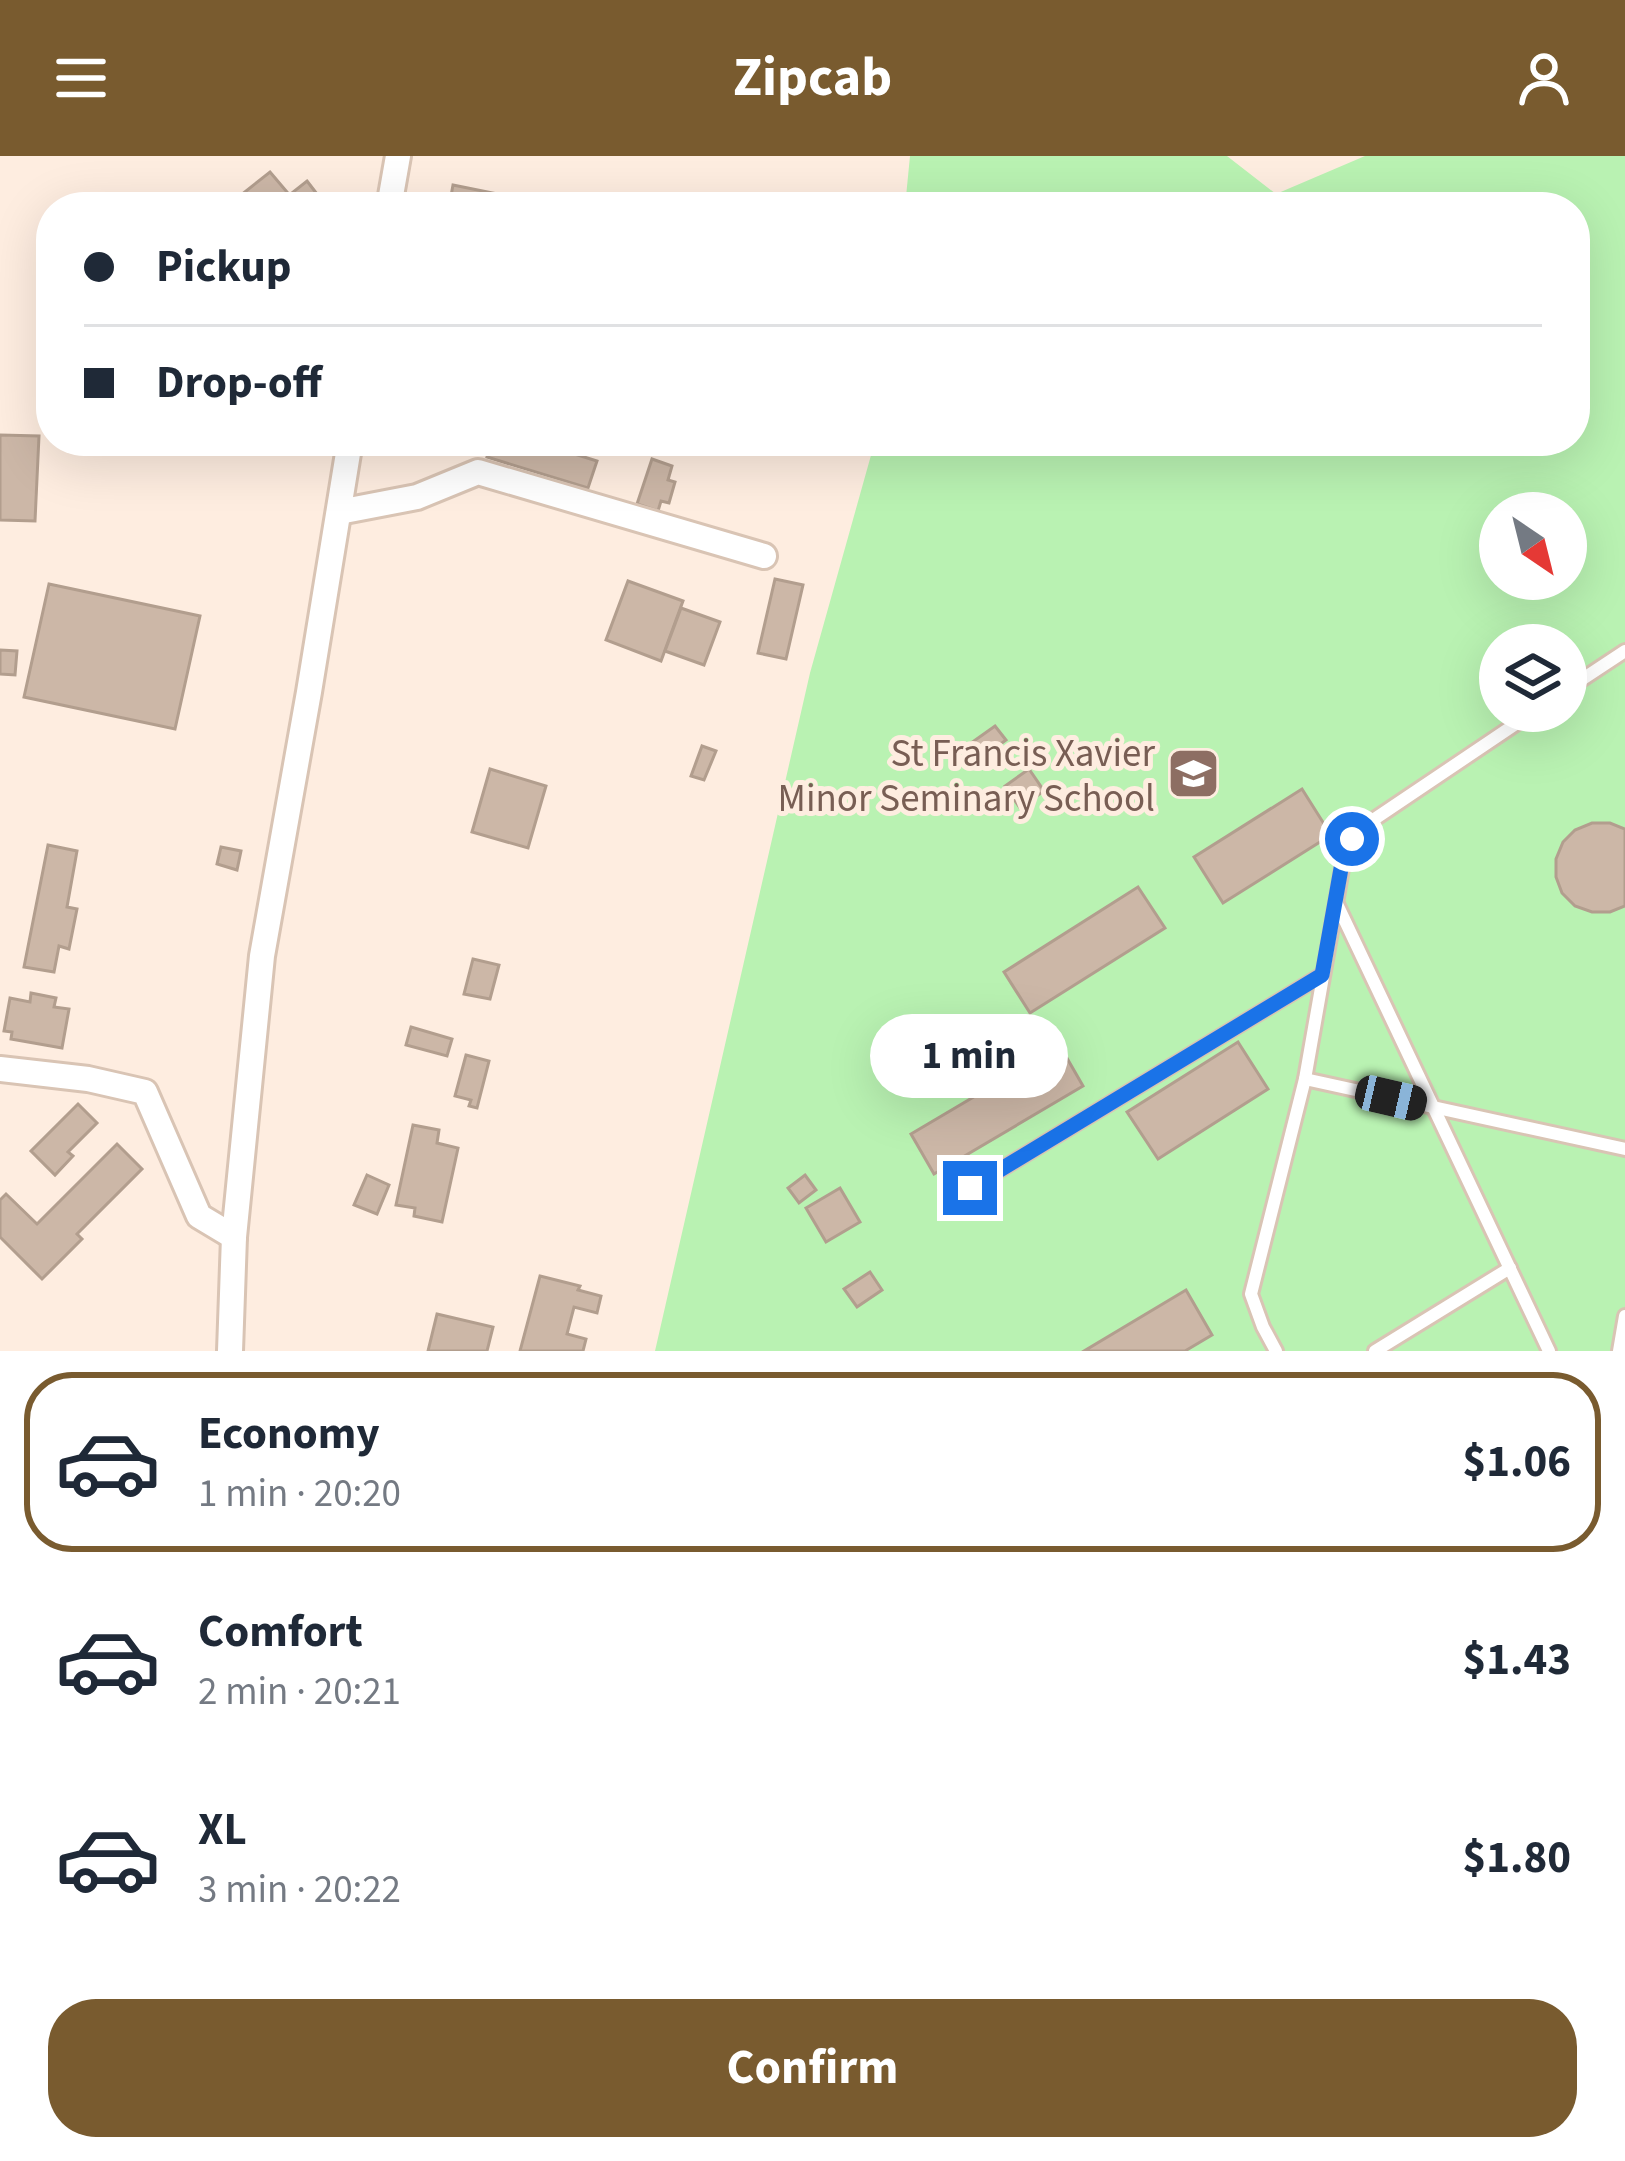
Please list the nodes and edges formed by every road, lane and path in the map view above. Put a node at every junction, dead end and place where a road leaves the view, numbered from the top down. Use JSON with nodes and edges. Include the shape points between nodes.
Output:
{"nodes":[{"id":1,"x":398,"y":156,"type":"edge"},
{"id":2,"x":391,"y":192,"type":"edge"},
{"id":3,"x":348,"y":456,"type":"edge"},
{"id":4,"x":339,"y":512,"type":"junction"},
{"id":5,"x":764,"y":556,"type":"dead end"},
{"id":6,"x":1625,"y":651,"type":"edge"},
{"id":7,"x":1587,"y":677,"type":"edge"},
{"id":8,"x":1504,"y":732,"type":"edge"},
{"id":9,"x":1337,"y":903,"type":"junction"},
{"id":10,"x":1322,"y":975,"type":"junction"},
{"id":11,"x":0,"y":1069,"type":"edge"},
{"id":12,"x":1304,"y":1079,"type":"junction"},
{"id":13,"x":1434,"y":1108,"type":"junction"},
{"id":14,"x":1625,"y":1149,"type":"edge"},
{"id":15,"x":970,"y":1188,"type":"dead end"},
{"id":16,"x":235,"y":1237,"type":"junction"},
{"id":17,"x":1510,"y":1268,"type":"junction"},
{"id":18,"x":1625,"y":1316,"type":"edge"},
{"id":19,"x":230,"y":1351,"type":"edge"},
{"id":20,"x":1276,"y":1351,"type":"edge"},
{"id":21,"x":1375,"y":1351,"type":"edge"},
{"id":22,"x":1549,"y":1351,"type":"edge"},
{"id":23,"x":1619,"y":1351,"type":"edge"}],
"edges":[{"from":1,"to":2,"type":"street"},
{"from":3,"to":4,"type":"street"},
{"from":4,"to":5,"type":"street","via":[[417,497],[478,472]]},
{"from":4,"to":16,"type":"street","via":[[262,956]]},
{"from":6,"to":7,"type":"lane"},
{"from":8,"to":9,"type":"lane","via":[[1352,839]]},
{"from":9,"to":10,"type":"lane"},
{"from":9,"to":13,"type":"lane"},
{"from":10,"to":12,"type":"lane"},
{"from":10,"to":15,"type":"lane"},
{"from":11,"to":16,"type":"street","via":[[145,1092],[200,1216]]},
{"from":12,"to":13,"type":"lane"},
{"from":12,"to":20,"type":"lane","via":[[1251,1294]]},
{"from":13,"to":14,"type":"lane"},
{"from":13,"to":17,"type":"lane"},
{"from":16,"to":19,"type":"street"},
{"from":17,"to":21,"type":"lane"},
{"from":17,"to":22,"type":"lane"},
{"from":18,"to":23,"type":"lane"}]}
